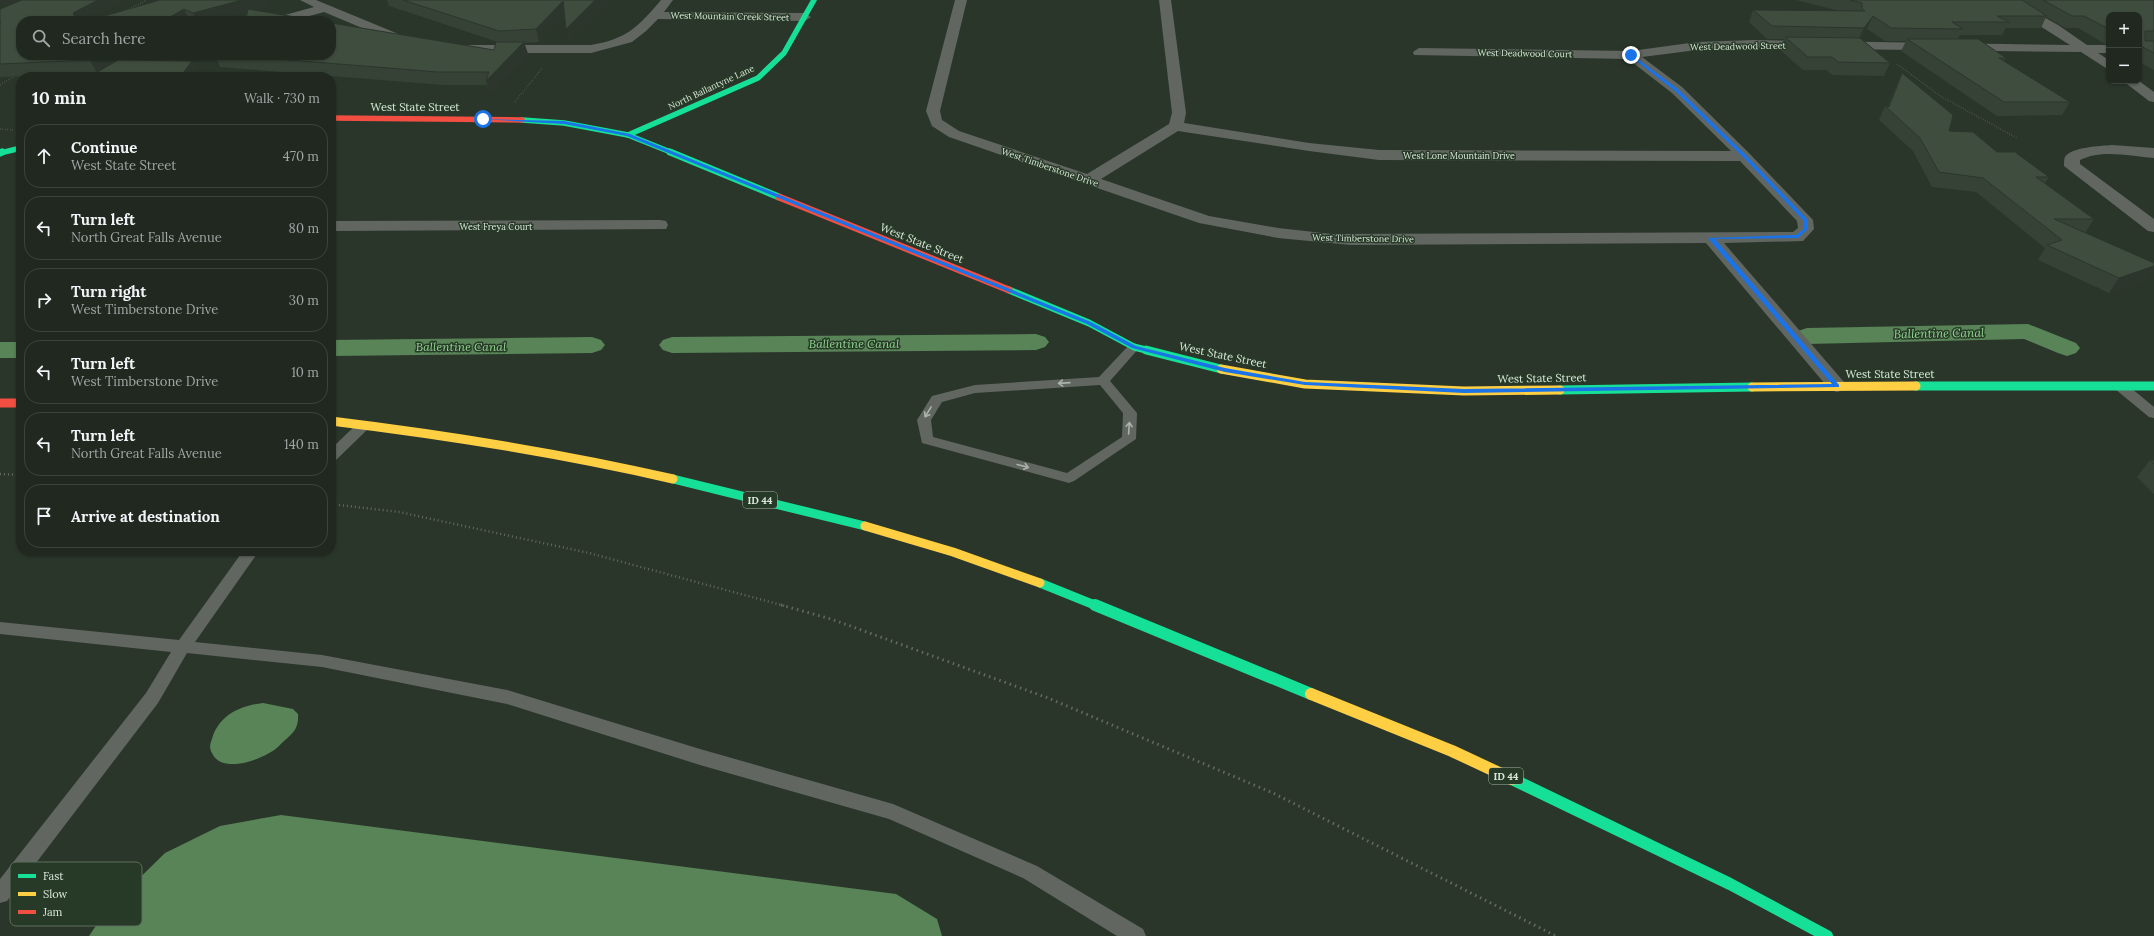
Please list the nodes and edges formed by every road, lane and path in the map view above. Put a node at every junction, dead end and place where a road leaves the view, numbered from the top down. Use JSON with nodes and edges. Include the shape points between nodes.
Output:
{"nodes":[{"id":1,"x":147,"y":0,"type":"edge"},
{"id":2,"x":306,"y":0,"type":"edge"},
{"id":3,"x":961,"y":0,"type":"edge"},
{"id":4,"x":1165,"y":0,"type":"edge"},
{"id":5,"x":2005,"y":0,"type":"edge"},
{"id":6,"x":661,"y":7,"type":"edge"},
{"id":7,"x":325,"y":8,"type":"junction"},
{"id":8,"x":810,"y":8,"type":"edge"},
{"id":9,"x":127,"y":10,"type":"edge"},
{"id":10,"x":296,"y":16,"type":"edge"},
{"id":11,"x":424,"y":46,"type":"edge"},
{"id":12,"x":445,"y":49,"type":"edge"},
{"id":13,"x":2106,"y":49,"type":"edge"},
{"id":14,"x":2085,"y":50,"type":"junction"},
{"id":15,"x":1419,"y":52,"type":"dead end"},
{"id":16,"x":1631,"y":55,"type":"junction"},
{"id":17,"x":1896,"y":64,"type":"dead end"},
{"id":18,"x":2106,"y":64,"type":"edge"},
{"id":19,"x":546,"y":65,"type":"dead end"},
{"id":20,"x":16,"y":74,"type":"edge"},
{"id":21,"x":2134,"y":84,"type":"edge"},
{"id":22,"x":0,"y":85,"type":"edge"},
{"id":23,"x":2154,"y":98,"type":"edge"},
{"id":24,"x":513,"y":104,"type":"dead end"},
{"id":25,"x":336,"y":118,"type":"edge"},
{"id":26,"x":1176,"y":126,"type":"junction"},
{"id":27,"x":628,"y":135,"type":"junction"},
{"id":28,"x":2016,"y":138,"type":"dead end"},
{"id":29,"x":16,"y":149,"type":"edge"},
{"id":30,"x":0,"y":153,"type":"edge"},
{"id":31,"x":2154,"y":153,"type":"edge"},
{"id":32,"x":1744,"y":156,"type":"junction"},
{"id":33,"x":1089,"y":180,"type":"junction"},
{"id":34,"x":660,"y":225,"type":"dead end"},
{"id":35,"x":336,"y":226,"type":"edge"},
{"id":36,"x":2154,"y":227,"type":"edge"},
{"id":37,"x":1711,"y":238,"type":"junction"},
{"id":38,"x":1134,"y":347,"type":"junction"},
{"id":39,"x":1103,"y":381,"type":"junction"},
{"id":40,"x":1837,"y":386,"type":"junction"},
{"id":41,"x":2120,"y":386,"type":"junction"},
{"id":42,"x":2154,"y":386,"type":"edge"},
{"id":43,"x":0,"y":403,"type":"edge"},
{"id":44,"x":16,"y":403,"type":"edge"},
{"id":45,"x":2154,"y":414,"type":"edge"},
{"id":46,"x":336,"y":422,"type":"edge"},
{"id":47,"x":364,"y":425,"type":"junction"},
{"id":48,"x":336,"y":452,"type":"edge"},
{"id":49,"x":0,"y":474,"type":"edge"},
{"id":50,"x":16,"y":475,"type":"edge"},
{"id":51,"x":336,"y":505,"type":"edge"},
{"id":52,"x":247,"y":556,"type":"edge"},
{"id":53,"x":0,"y":628,"type":"edge"},
{"id":54,"x":182,"y":648,"type":"junction"},
{"id":55,"x":25,"y":862,"type":"edge"},
{"id":56,"x":10,"y":881,"type":"edge"},
{"id":57,"x":0,"y":894,"type":"edge"},
{"id":58,"x":1136,"y":936,"type":"edge"},
{"id":59,"x":1556,"y":936,"type":"edge"},
{"id":60,"x":1827,"y":936,"type":"edge"}],
"edges":[{"from":1,"to":9,"type":"path"},
{"from":2,"to":7,"type":"street"},
{"from":3,"to":33,"type":"street","name":"West Timberstone Drive","via":[[933,111],[937,123],[954,134]]},
{"from":4,"to":26,"type":"street","via":[[1179,113]]},
{"from":5,"to":14,"type":"street","via":[[2054,28]]},
{"from":6,"to":8,"type":"street","name":"West Mountain Creek Street"},
{"from":6,"to":12,"type":"street","via":[[639,33],[610,46],[591,49]]},
{"from":7,"to":10,"type":"street"},
{"from":7,"to":11,"type":"street","via":[[410,43]]},
{"from":8,"to":27,"type":"main road","name":"North Ballantyne Lane","via":[[781,58],[767,72]]},
{"from":13,"to":14,"type":"street"},
{"from":14,"to":16,"type":"street","name":"West Deadwood Street","via":[[1754,44],[1697,46]]},
{"from":14,"to":18,"type":"street"},
{"from":15,"to":16,"type":"street","name":"West Deadwood Court"},
{"from":16,"to":32,"type":"street","via":[[1677,90]]},
{"from":17,"to":28,"type":"path","via":[[1942,98]]},
{"from":19,"to":24,"type":"path"},
{"from":20,"to":22,"type":"path"},
{"from":21,"to":23,"type":"street"},
{"from":25,"to":27,"type":"main road","name":"West State Street","via":[[518,120],[564,123]]},
{"from":26,"to":32,"type":"street","name":"West Lone Mountain Drive","via":[[1308,147],[1379,155]]},
{"from":26,"to":33,"type":"street"},
{"from":27,"to":38,"type":"main road","name":"West State Street","via":[[1089,323]]},
{"from":29,"to":30,"type":"main road"},
{"from":31,"to":36,"type":"street","via":[[2100,150],[2082,152],[2072,158],[2072,166]]},
{"from":32,"to":37,"type":"street","name":"West Timberstone Drive","via":[[1805,220],[1806,229],[1798,237]]},
{"from":33,"to":37,"type":"street","name":"West Timberstone Drive","via":[[1205,220],[1292,236],[1351,240]]},
{"from":34,"to":35,"type":"street","name":"West Freya Court"},
{"from":37,"to":40,"type":"street"},
{"from":38,"to":39,"type":"lane"},
{"from":38,"to":40,"type":"main road","name":"West State Street","via":[[1225,370],[1305,384],[1464,391]]},
{"from":39,"to":39,"type":"lane","one_way":true,"via":[[975,389],[937,399],[924,420],[927,440],[1069,478],[1129,439],[1130,413]]},
{"from":40,"to":41,"type":"main road","name":"West State Street"},
{"from":41,"to":42,"type":"main road","name":"West State Street"},
{"from":41,"to":45,"type":"lane"},
{"from":43,"to":44,"type":"main road"},
{"from":46,"to":47,"type":"main road","number":"ID 44"},
{"from":47,"to":48,"type":"lane"},
{"from":47,"to":60,"type":"main road","number":"ID 44","via":[[442,435],[615,465],[800,509],[912,539],[1012,572],[1452,751],[1599,819]]},
{"from":49,"to":50,"type":"path"},
{"from":51,"to":59,"type":"path","via":[[399,512],[589,553],[831,619],[1048,698],[1273,793]]},
{"from":52,"to":54,"type":"lane"},
{"from":53,"to":54,"type":"lane"},
{"from":54,"to":55,"type":"lane","via":[[152,698]]},
{"from":54,"to":58,"type":"lane","via":[[322,661],[507,697],[700,757],[893,812],[1030,872]]},
{"from":56,"to":57,"type":"lane"}]}
